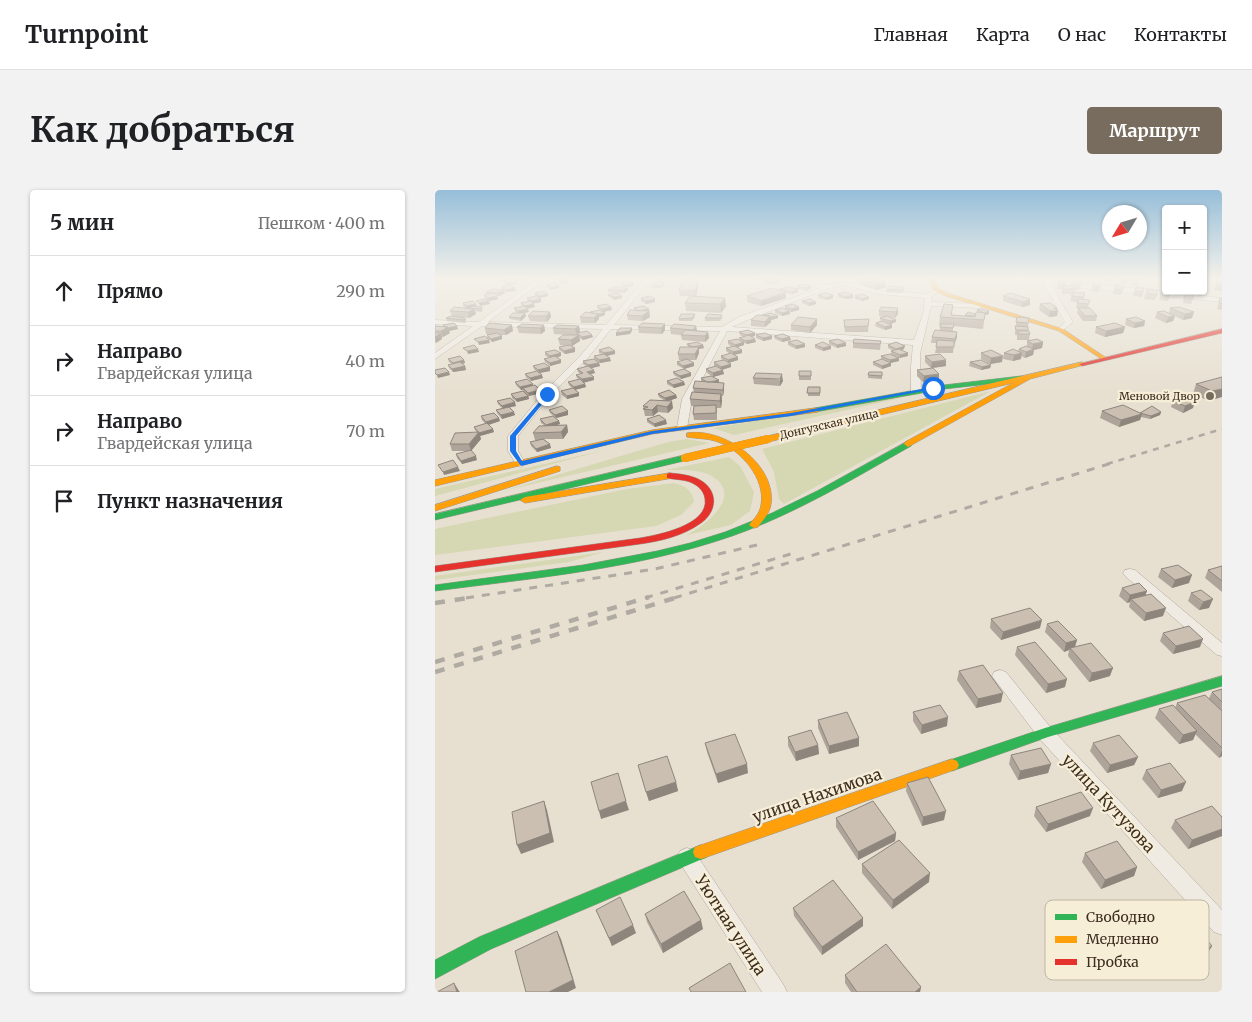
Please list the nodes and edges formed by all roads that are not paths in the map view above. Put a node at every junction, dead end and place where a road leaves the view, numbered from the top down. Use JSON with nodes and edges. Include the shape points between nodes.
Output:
{"nodes":[{"id":1,"x":490,"y":316,"type":"edge"},
{"id":2,"x":619,"y":316,"type":"edge"},
{"id":3,"x":749,"y":316,"type":"edge"},
{"id":4,"x":925,"y":316,"type":"edge"},
{"id":5,"x":1021,"y":316,"type":"edge"},
{"id":6,"x":1066,"y":316,"type":"edge"},
{"id":7,"x":435,"y":322,"type":"edge"},
{"id":8,"x":479,"y":324,"type":"junction"},
{"id":9,"x":611,"y":326,"type":"junction"},
{"id":10,"x":725,"y":328,"type":"junction"},
{"id":11,"x":1061,"y":330,"type":"junction"},
{"id":12,"x":1222,"y":331,"type":"edge"},
{"id":13,"x":917,"y":343,"type":"junction"},
{"id":14,"x":435,"y":357,"type":"edge"},
{"id":15,"x":1105,"y":359,"type":"junction"},
{"id":16,"x":1027,"y":378,"type":"junction"},
{"id":17,"x":915,"y":391,"type":"junction"},
{"id":18,"x":682,"y":428,"type":"junction"},
{"id":19,"x":603,"y":456,"type":"dead end"},
{"id":20,"x":521,"y":464,"type":"junction"},
{"id":21,"x":564,"y":467,"type":"dead end"},
{"id":22,"x":435,"y":483,"type":"edge"},
{"id":23,"x":435,"y":508,"type":"edge"},
{"id":24,"x":475,"y":508,"type":"junction"},
{"id":25,"x":435,"y":516,"type":"edge"},
{"id":26,"x":753,"y":525,"type":"junction"},
{"id":27,"x":435,"y":569,"type":"edge"},
{"id":28,"x":1130,"y":573,"type":"dead end"},
{"id":29,"x":435,"y":588,"type":"edge"},
{"id":30,"x":1222,"y":651,"type":"edge"},
{"id":31,"x":1000,"y":676,"type":"dead end"},
{"id":32,"x":1222,"y":681,"type":"edge"},
{"id":33,"x":1045,"y":733,"type":"junction"},
{"id":34,"x":687,"y":857,"type":"junction"},
{"id":35,"x":1199,"y":900,"type":"edge"},
{"id":36,"x":1209,"y":911,"type":"edge"},
{"id":37,"x":1222,"y":925,"type":"edge"},
{"id":38,"x":435,"y":970,"type":"edge"},
{"id":39,"x":775,"y":992,"type":"edge"}],
"edges":[{"from":1,"to":8,"type":"street"},
{"from":2,"to":9,"type":"street"},
{"from":3,"to":10,"type":"street"},
{"from":4,"to":13,"type":"street"},
{"from":5,"to":11,"type":"main road"},
{"from":6,"to":11,"type":"street","via":[[1069,322]]},
{"from":7,"to":8,"type":"street"},
{"from":8,"to":9,"type":"street","via":[[545,328]]},
{"from":8,"to":14,"type":"street"},
{"from":9,"to":10,"type":"street"},
{"from":9,"to":20,"type":"street","via":[[547,394],[513,436],[513,451]]},
{"from":10,"to":13,"type":"street"},
{"from":10,"to":18,"type":"street","via":[[687,399]]},
{"from":11,"to":15,"type":"main road"},
{"from":12,"to":15,"type":"main road","name":"Донгузская улица"},
{"from":13,"to":17,"type":"street"},
{"from":15,"to":16,"type":"main road","name":"Донгузская улица"},
{"from":16,"to":17,"type":"main road"},
{"from":16,"to":24,"type":"main road","name":"Донгузская улица","bridge":true},
{"from":16,"to":26,"type":"main road","via":[[825,490]]},
{"from":17,"to":18,"type":"main road","via":[[791,414]]},
{"from":18,"to":20,"type":"main road","via":[[652,432]]},
{"from":19,"to":26,"type":"main road","via":[[685,436],[713,437],[724,441],[750,463],[765,490],[763,512]]},
{"from":20,"to":22,"type":"main road"},
{"from":21,"to":23,"type":"main road"},
{"from":24,"to":25,"type":"main road","name":"Донгузская улица"},
{"from":24,"to":27,"type":"main road","via":[[660,477],[680,476],[695,480],[711,494],[711,504],[705,515],[692,525],[661,537]]},
{"from":26,"to":29,"type":"main road","via":[[709,541],[647,557]]},
{"from":28,"to":30,"type":"street"},
{"from":31,"to":33,"type":"street","name":"улица Кутузова"},
{"from":32,"to":33,"type":"main road","name":"улица Нахимова"},
{"from":33,"to":34,"type":"main road","name":"улица Нахимова"},
{"from":33,"to":35,"type":"street","name":"улица Кутузова"},
{"from":34,"to":38,"type":"main road","name":"улица Нахимова","via":[[485,942]]},
{"from":34,"to":39,"type":"street","name":"Уютная улица"},
{"from":36,"to":37,"type":"street","name":"улица Кутузова"}]}
